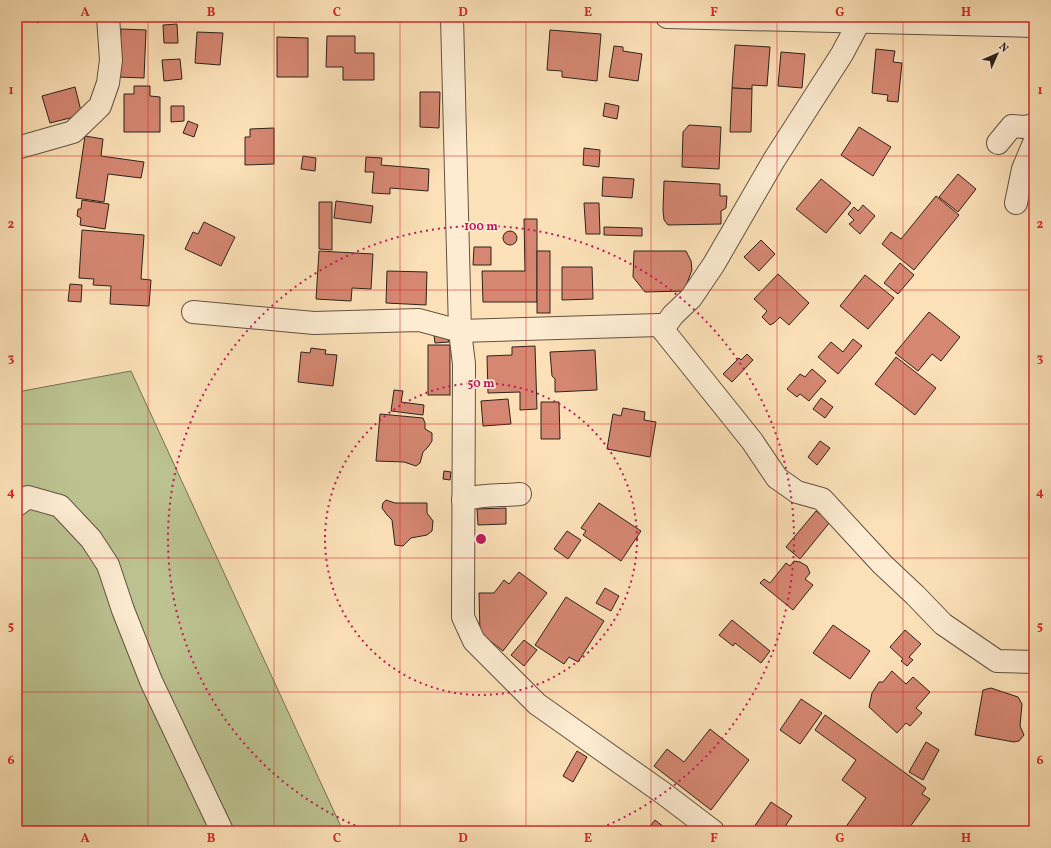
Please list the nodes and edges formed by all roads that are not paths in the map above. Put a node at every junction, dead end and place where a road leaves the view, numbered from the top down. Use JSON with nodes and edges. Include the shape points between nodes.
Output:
{"nodes":[{"id":1,"x":108,"y":17,"type":"edge"},
{"id":2,"x":452,"y":17,"type":"edge"},
{"id":3,"x":667,"y":17,"type":"edge"},
{"id":4,"x":859,"y":22,"type":"junction"},
{"id":5,"x":1034,"y":26,"type":"edge"},
{"id":6,"x":1034,"y":124,"type":"edge"},
{"id":7,"x":998,"y":143,"type":"dead end"},
{"id":8,"x":1034,"y":143,"type":"edge"},
{"id":9,"x":17,"y":148,"type":"edge"},
{"id":10,"x":1016,"y":203,"type":"dead end"},
{"id":11,"x":193,"y":312,"type":"dead end"},
{"id":12,"x":663,"y":329,"type":"junction"},
{"id":13,"x":460,"y":331,"type":"junction"},
{"id":14,"x":520,"y":494,"type":"dead end"},
{"id":15,"x":463,"y":500,"type":"junction"},
{"id":16,"x":17,"y":505,"type":"edge"},
{"id":17,"x":1034,"y":662,"type":"edge"},
{"id":18,"x":222,"y":831,"type":"edge"},
{"id":19,"x":712,"y":831,"type":"edge"}],
"edges":[{"from":1,"to":9,"type":"street","via":[[111,60],[108,83],[100,106],[73,132]]},
{"from":2,"to":13,"type":"street"},
{"from":3,"to":4,"type":"street"},
{"from":4,"to":5,"type":"street"},
{"from":4,"to":12,"type":"street","via":[[714,264],[691,298]]},
{"from":6,"to":7,"type":"street","via":[[1024,127],[1012,126]]},
{"from":8,"to":10,"type":"street","via":[[1023,169]]},
{"from":11,"to":13,"type":"street","via":[[314,323],[418,320]]},
{"from":12,"to":13,"type":"street","via":[[659,325]]},
{"from":12,"to":17,"type":"street","via":[[752,441],[777,478],[797,492],[822,499],[882,564],[943,624],[996,661]]},
{"from":13,"to":15,"type":"street","via":[[464,364]]},
{"from":14,"to":15,"type":"street","via":[[486,495]]},
{"from":15,"to":19,"type":"street","via":[[463,617],[474,640],[537,704]]},
{"from":16,"to":18,"type":"street","via":[[28,497],[60,506],[91,539],[108,565],[151,681]]}]}
